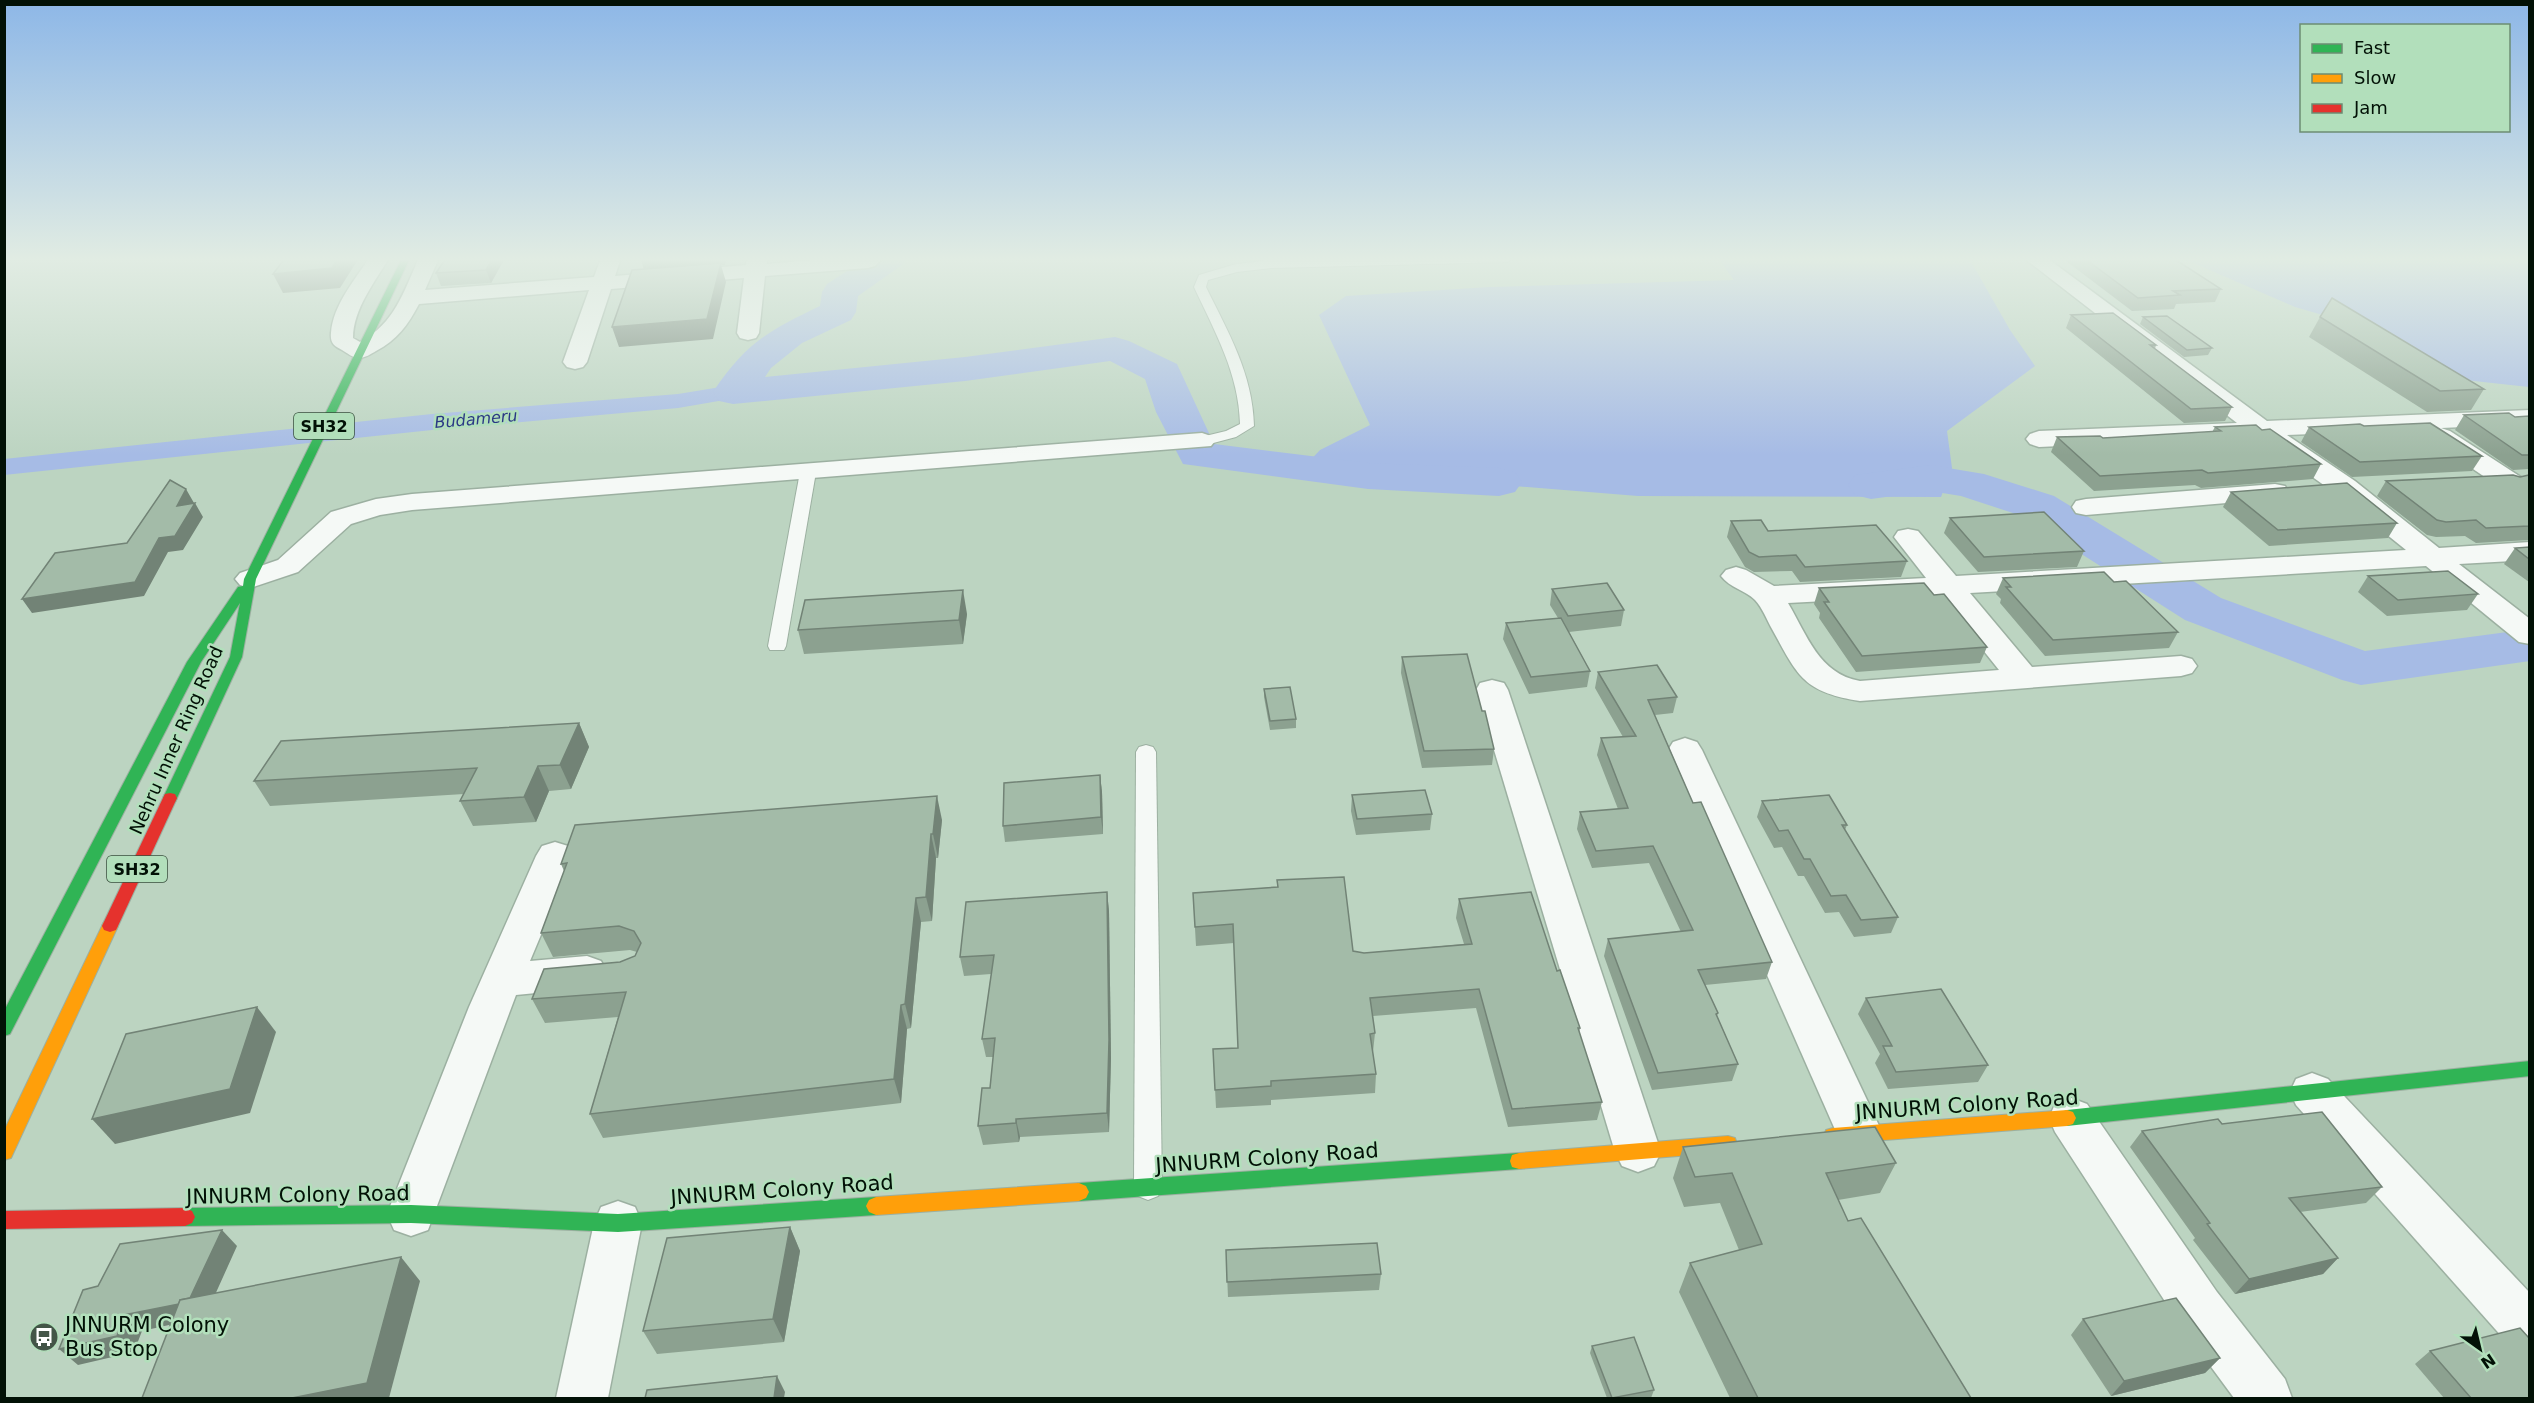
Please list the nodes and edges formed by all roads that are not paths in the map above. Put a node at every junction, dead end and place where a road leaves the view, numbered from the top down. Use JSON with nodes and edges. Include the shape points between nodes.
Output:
{"nodes":[{"id":1,"x":343,"y":323,"type":"edge"},
{"id":2,"x":373,"y":323,"type":"edge"},
{"id":3,"x":396,"y":323,"type":"edge"},
{"id":4,"x":588,"y":323,"type":"edge"},
{"id":5,"x":749,"y":323,"type":"edge"},
{"id":6,"x":1217,"y":323,"type":"edge"},
{"id":7,"x":2121,"y":323,"type":"edge"},
{"id":8,"x":748,"y":333,"type":"dead end"},
{"id":9,"x":359,"y":351,"type":"junction"},
{"id":10,"x":575,"y":362,"type":"dead end"},
{"id":11,"x":2529,"y":417,"type":"edge"},
{"id":12,"x":2420,"y":422,"type":"junction"},
{"id":13,"x":2260,"y":429,"type":"junction"},
{"id":14,"x":2039,"y":439,"type":"dead end"},
{"id":15,"x":1202,"y":441,"type":"joint"},
{"id":16,"x":808,"y":472,"type":"junction"},
{"id":17,"x":2518,"y":479,"type":"edge"},
{"id":18,"x":2464,"y":482,"type":"edge"},
{"id":19,"x":2377,"y":485,"type":"dead end"},
{"id":20,"x":2345,"y":487,"type":"junction"},
{"id":21,"x":2529,"y":495,"type":"edge"},
{"id":22,"x":2086,"y":507,"type":"dead end"},
{"id":23,"x":1908,"y":537,"type":"dead end"},
{"id":24,"x":2529,"y":551,"type":"edge"},
{"id":25,"x":2435,"y":557,"type":"junction"},
{"id":26,"x":1736,"y":576,"type":"dead end"},
{"id":27,"x":250,"y":579,"type":"junction"},
{"id":28,"x":1947,"y":586,"type":"junction"},
{"id":29,"x":1768,"y":595,"type":"junction"},
{"id":30,"x":2525,"y":631,"type":"edge"},
{"id":31,"x":777,"y":646,"type":"dead end"},
{"id":32,"x":2181,"y":666,"type":"dead end"},
{"id":33,"x":2023,"y":678,"type":"junction"},
{"id":34,"x":1492,"y":690,"type":"dead end"},
{"id":35,"x":1685,"y":750,"type":"dead end"},
{"id":36,"x":1146,"y":752,"type":"dead end"},
{"id":37,"x":555,"y":856,"type":"dead end"},
{"id":38,"x":618,"y":969,"type":"edge"},
{"id":39,"x":502,"y":980,"type":"junction"},
{"id":40,"x":4,"y":1029,"type":"edge"},
{"id":41,"x":2529,"y":1068,"type":"edge"},
{"id":42,"x":2312,"y":1092,"type":"junction"},
{"id":43,"x":2071,"y":1118,"type":"junction"},
{"id":44,"x":1860,"y":1134,"type":"junction"},
{"id":45,"x":1813,"y":1137,"type":"edge"},
{"id":46,"x":1743,"y":1143,"type":"edge"},
{"id":47,"x":4,"y":1152,"type":"edge"},
{"id":48,"x":1638,"y":1152,"type":"junction"},
{"id":49,"x":1148,"y":1186,"type":"junction"},
{"id":50,"x":411,"y":1214,"type":"junction"},
{"id":51,"x":4,"y":1220,"type":"edge"},
{"id":52,"x":618,"y":1223,"type":"junction"},
{"id":53,"x":2529,"y":1330,"type":"edge"},
{"id":54,"x":582,"y":1398,"type":"edge"},
{"id":55,"x":2266,"y":1398,"type":"edge"}],
"edges":[{"from":1,"to":9,"type":"street","via":[[342,341]]},
{"from":2,"to":9,"type":"main road","number":"SH32"},
{"from":3,"to":9,"type":"street","via":[[388,336]]},
{"from":4,"to":10,"type":"street"},
{"from":5,"to":8,"type":"street"},
{"from":6,"to":15,"type":"lane","via":[[1244,382],[1247,426]]},
{"from":7,"to":13,"type":"street"},
{"from":9,"to":27,"type":"main road","name":"Nehru Inner Ring Road","number":"SH32"},
{"from":11,"to":12,"type":"street"},
{"from":12,"to":13,"type":"street"},
{"from":12,"to":17,"type":"street"},
{"from":13,"to":14,"type":"street"},
{"from":13,"to":20,"type":"street"},
{"from":15,"to":16,"type":"street"},
{"from":16,"to":27,"type":"street","via":[[376,507],[341,518],[288,566]]},
{"from":16,"to":31,"type":"lane"},
{"from":17,"to":18,"type":"street"},
{"from":17,"to":21,"type":"street"},
{"from":19,"to":20,"type":"street"},
{"from":20,"to":22,"type":"street"},
{"from":20,"to":25,"type":"street"},
{"from":23,"to":28,"type":"street"},
{"from":24,"to":25,"type":"street"},
{"from":25,"to":28,"type":"street"},
{"from":25,"to":30,"type":"street"},
{"from":26,"to":29,"type":"street"},
{"from":27,"to":40,"type":"main road","number":"SH32","via":[[194,662]]},
{"from":27,"to":47,"type":"main road","name":"Nehru Inner Ring Road","number":"SH32","via":[[236,657]]},
{"from":28,"to":29,"type":"street"},
{"from":28,"to":33,"type":"street"},
{"from":29,"to":33,"type":"street","via":[[1809,668],[1822,680],[1841,688],[1860,690]]},
{"from":32,"to":33,"type":"street"},
{"from":34,"to":48,"type":"street"},
{"from":35,"to":44,"type":"street"},
{"from":36,"to":49,"type":"lane"},
{"from":37,"to":39,"type":"street"},
{"from":38,"to":39,"type":"street"},
{"from":39,"to":50,"type":"street"},
{"from":41,"to":42,"type":"main road","name":"JNNURM Colony Road"},
{"from":42,"to":43,"type":"main road","name":"JNNURM Colony Road"},
{"from":42,"to":53,"type":"street"},
{"from":43,"to":44,"type":"main road","name":"JNNURM Colony Road"},
{"from":43,"to":55,"type":"street","via":[[2199,1309]]},
{"from":44,"to":45,"type":"main road","name":"JNNURM Colony Road"},
{"from":46,"to":48,"type":"main road","name":"JNNURM Colony Road"},
{"from":48,"to":49,"type":"main road","name":"JNNURM Colony Road"},
{"from":49,"to":52,"type":"main road","name":"JNNURM Colony Road"},
{"from":50,"to":51,"type":"main road","name":"JNNURM Colony Road"},
{"from":50,"to":52,"type":"main road","name":"JNNURM Colony Road"},
{"from":52,"to":54,"type":"street"}]}
